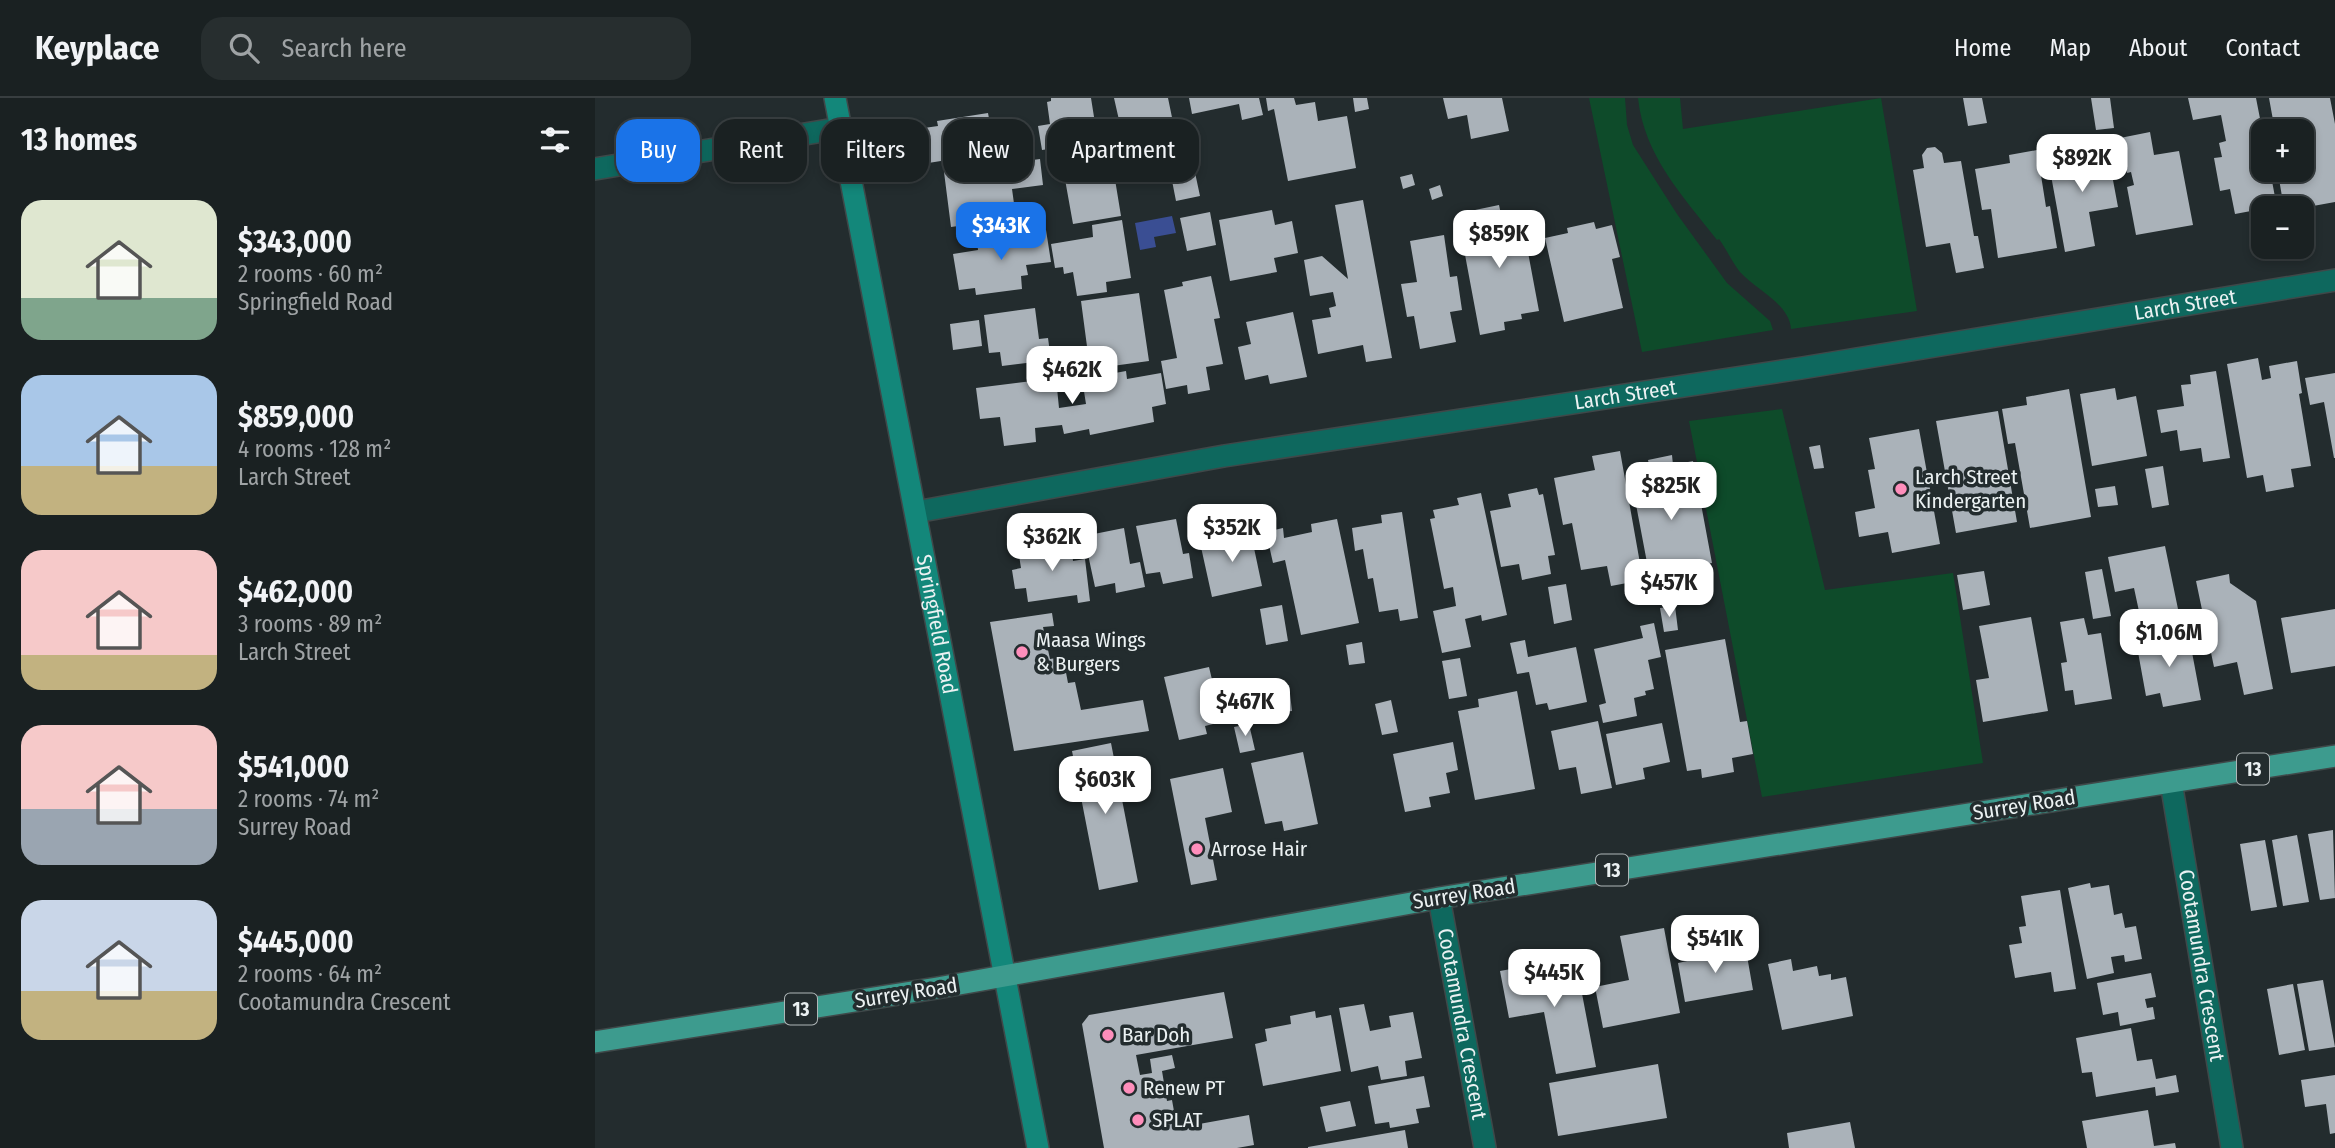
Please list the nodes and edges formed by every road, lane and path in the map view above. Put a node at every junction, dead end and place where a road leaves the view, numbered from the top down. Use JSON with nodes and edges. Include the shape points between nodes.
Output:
{"nodes":[{"id":1,"x":835,"y":98,"type":"edge"},
{"id":2,"x":839,"y":119,"type":"edge"},
{"id":3,"x":821,"y":131,"type":"edge"},
{"id":4,"x":595,"y":169,"type":"edge"},
{"id":5,"x":852,"y":182,"type":"edge"},
{"id":6,"x":2335,"y":280,"type":"edge"},
{"id":7,"x":916,"y":512,"type":"junction"},
{"id":8,"x":2335,"y":757,"type":"edge"},
{"id":9,"x":2171,"y":782,"type":"junction"},
{"id":10,"x":1439,"y":898,"type":"junction"},
{"id":11,"x":1006,"y":975,"type":"junction"},
{"id":12,"x":595,"y":1042,"type":"edge"},
{"id":13,"x":1038,"y":1148,"type":"edge"},
{"id":14,"x":1485,"y":1148,"type":"edge"},
{"id":15,"x":2232,"y":1148,"type":"edge"}],
"edges":[{"from":1,"to":2,"type":"main road","name":"Springfield Road"},
{"from":3,"to":4,"type":"street"},
{"from":5,"to":7,"type":"main road","name":"Springfield Road"},
{"from":6,"to":7,"type":"street","name":"Larch Street","via":[[1802,368],[1224,456]]},
{"from":7,"to":11,"type":"main road","name":"Springfield Road"},
{"from":8,"to":9,"type":"main road","name":"Surrey Road","number":"13"},
{"from":9,"to":10,"type":"main road","name":"Surrey Road","number":"13"},
{"from":9,"to":15,"type":"street","name":"Cootamundra Crescent"},
{"from":10,"to":11,"type":"main road","name":"Surrey Road","number":"13"},
{"from":10,"to":14,"type":"street","name":"Cootamundra Crescent"},
{"from":11,"to":12,"type":"main road","name":"Surrey Road","number":"13"},
{"from":11,"to":13,"type":"main road","name":"Springfield Road"}]}
